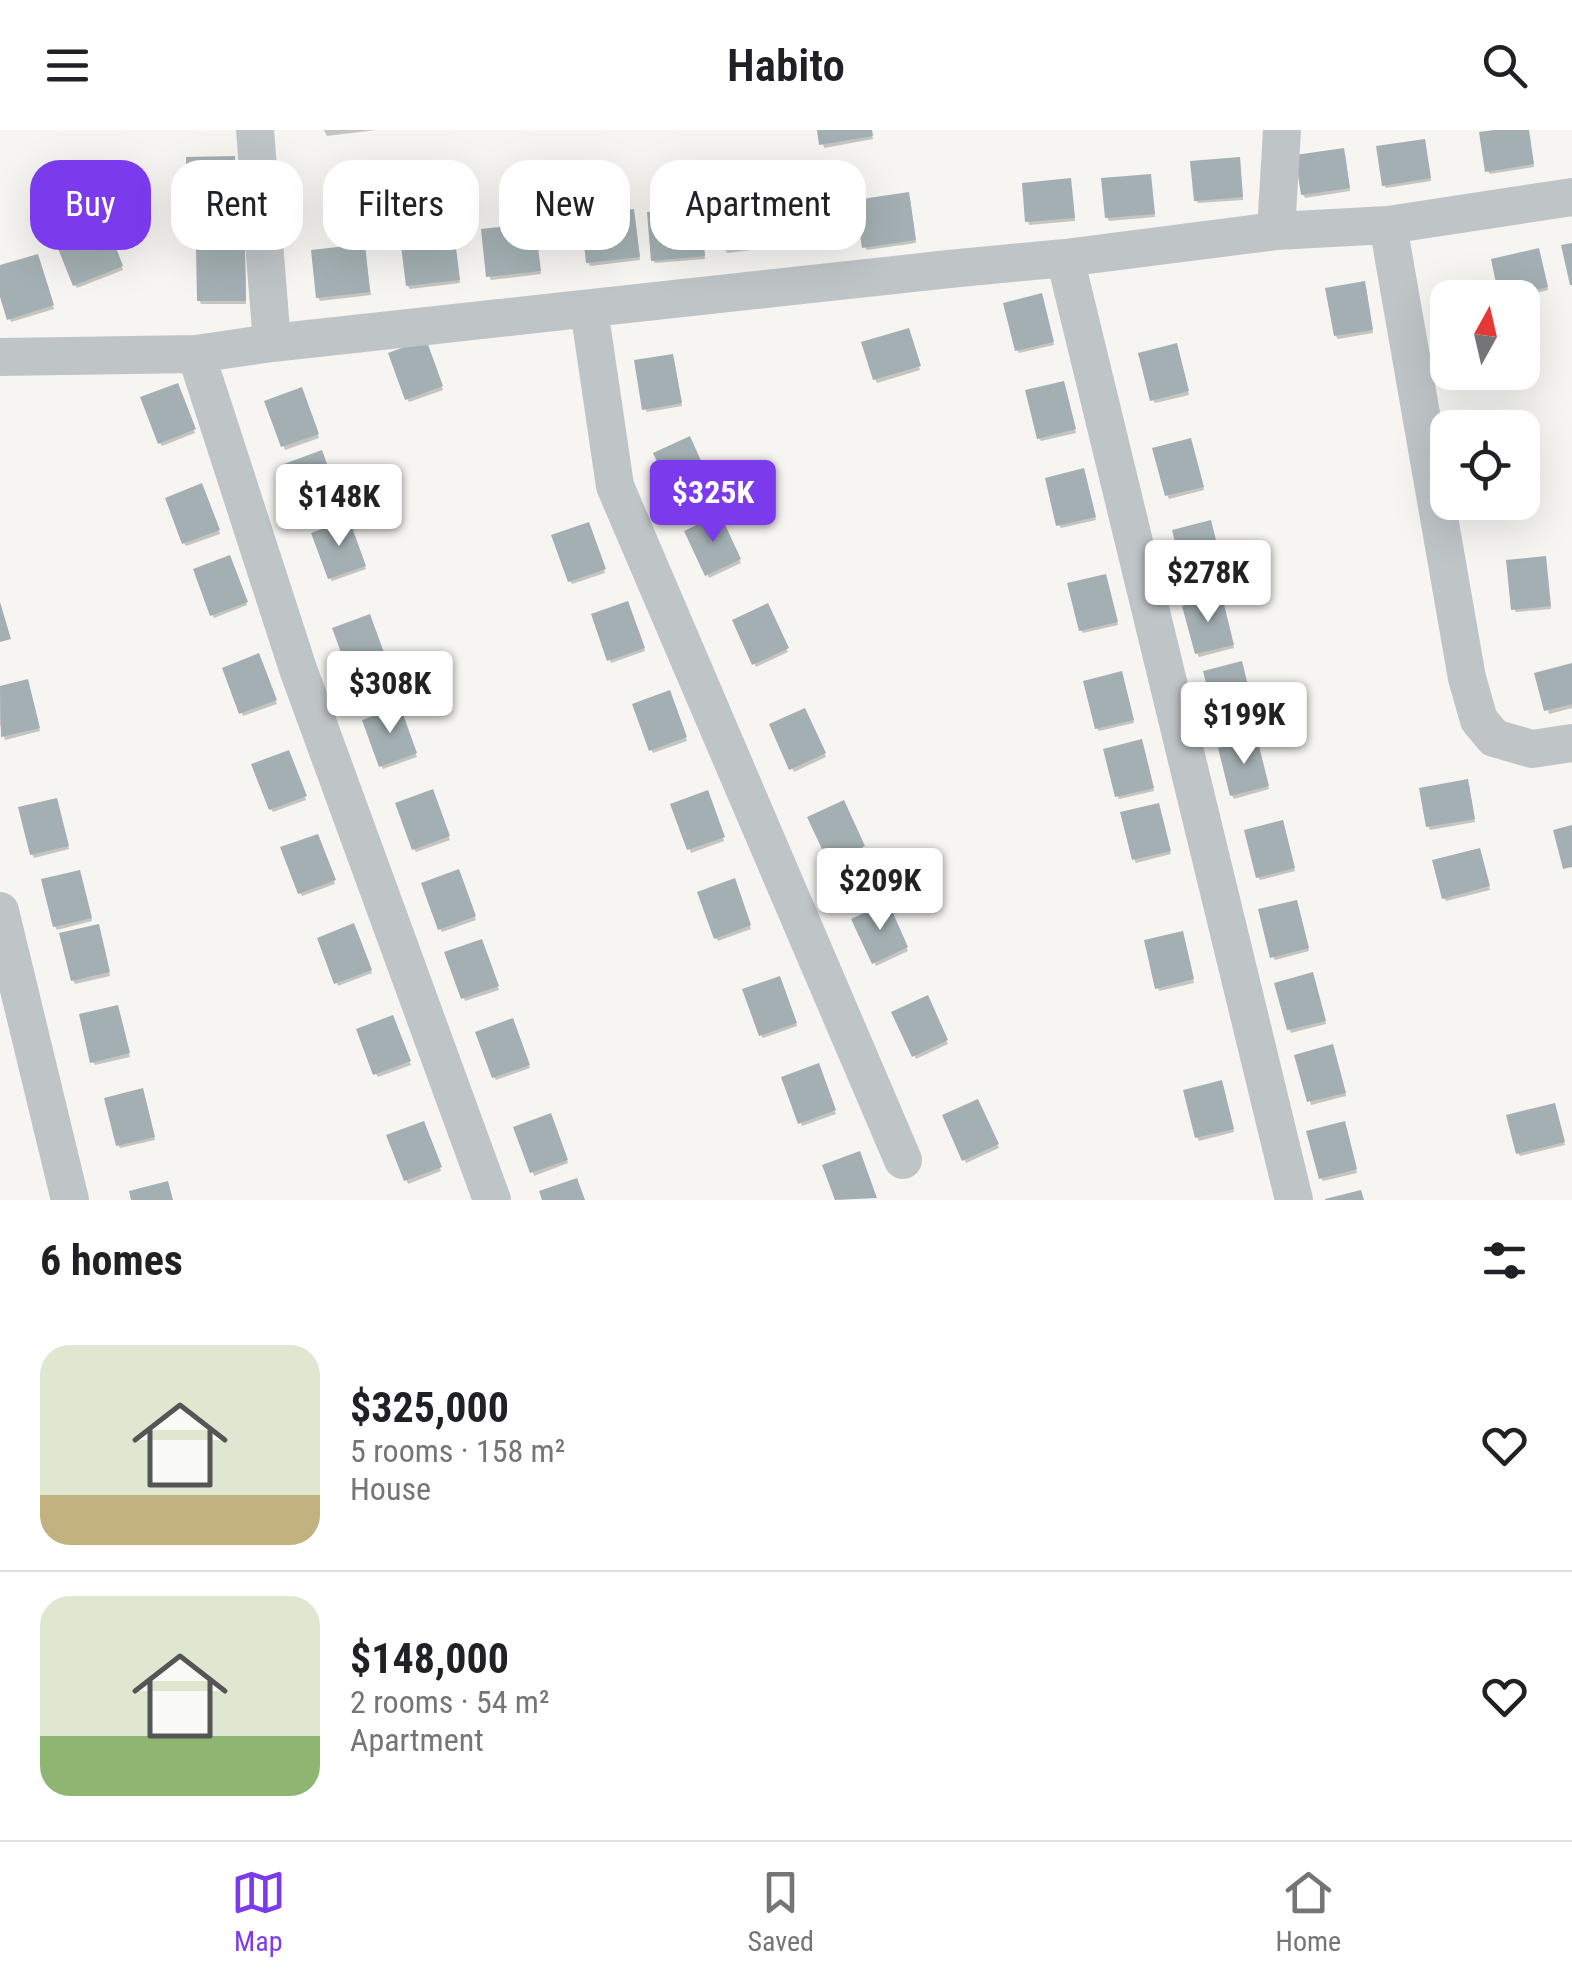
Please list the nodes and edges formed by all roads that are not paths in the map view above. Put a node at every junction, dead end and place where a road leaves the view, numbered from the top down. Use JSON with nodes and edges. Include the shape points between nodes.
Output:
{"nodes":[{"id":1,"x":255,"y":130,"type":"edge"},
{"id":2,"x":1282,"y":130,"type":"edge"},
{"id":3,"x":1572,"y":196,"type":"edge"},
{"id":4,"x":1388,"y":224,"type":"junction"},
{"id":5,"x":1276,"y":230,"type":"junction"},
{"id":6,"x":1065,"y":258,"type":"junction"},
{"id":7,"x":589,"y":309,"type":"junction"},
{"id":8,"x":272,"y":343,"type":"junction"},
{"id":9,"x":196,"y":354,"type":"junction"},
{"id":10,"x":0,"y":356,"type":"edge"},
{"id":11,"x":1572,"y":743,"type":"edge"},
{"id":12,"x":0,"y":911,"type":"edge"},
{"id":13,"x":903,"y":1160,"type":"dead end"},
{"id":14,"x":70,"y":1200,"type":"edge"},
{"id":15,"x":492,"y":1200,"type":"edge"},
{"id":16,"x":1294,"y":1200,"type":"edge"}],
"edges":[{"from":1,"to":8,"type":"street"},
{"from":2,"to":5,"type":"street"},
{"from":3,"to":4,"type":"street"},
{"from":4,"to":5,"type":"street"},
{"from":4,"to":11,"type":"street","via":[[1479,720],[1494,738],[1532,749]]},
{"from":5,"to":6,"type":"street"},
{"from":6,"to":7,"type":"street"},
{"from":6,"to":16,"type":"street"},
{"from":7,"to":8,"type":"street"},
{"from":7,"to":13,"type":"street","via":[[615,486]]},
{"from":8,"to":9,"type":"street"},
{"from":9,"to":10,"type":"street"},
{"from":9,"to":15,"type":"street","via":[[298,669]]},
{"from":12,"to":14,"type":"street"}]}
